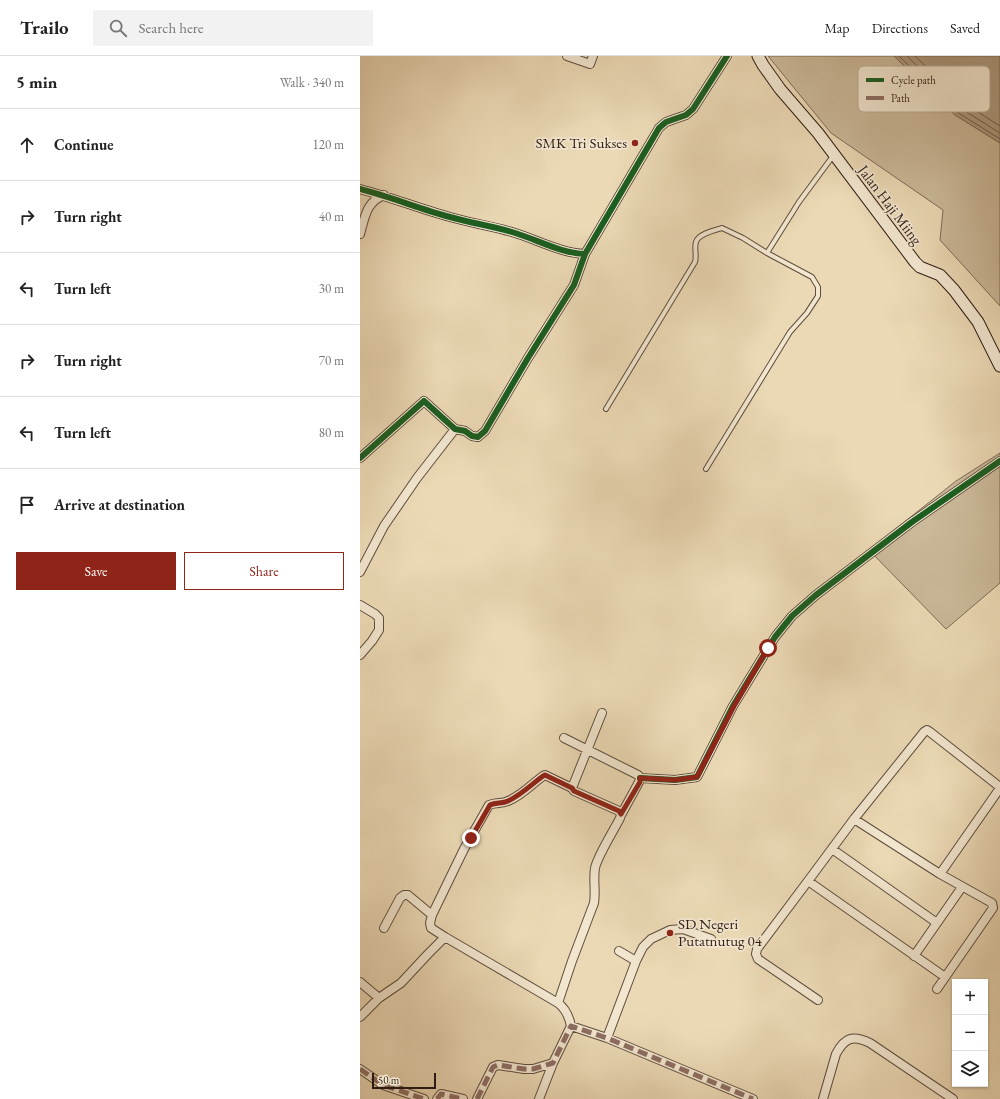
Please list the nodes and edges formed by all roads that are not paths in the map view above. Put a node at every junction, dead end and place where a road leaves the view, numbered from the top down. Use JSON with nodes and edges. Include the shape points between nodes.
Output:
{"nodes":[{"id":1,"x":567,"y":56,"type":"edge"},
{"id":2,"x":593,"y":56,"type":"edge"},
{"id":3,"x":728,"y":56,"type":"edge"},
{"id":4,"x":758,"y":56,"type":"edge"},
{"id":5,"x":834,"y":154,"type":"junction"},
{"id":6,"x":360,"y":189,"type":"edge"},
{"id":7,"x":384,"y":195,"type":"junction"},
{"id":8,"x":360,"y":234,"type":"edge"},
{"id":9,"x":767,"y":253,"type":"junction"},
{"id":10,"x":585,"y":254,"type":"junction"},
{"id":11,"x":1000,"y":366,"type":"edge"},
{"id":12,"x":606,"y":409,"type":"dead end"},
{"id":13,"x":455,"y":429,"type":"junction"},
{"id":14,"x":360,"y":458,"type":"edge"},
{"id":15,"x":1000,"y":461,"type":"edge"},
{"id":16,"x":706,"y":469,"type":"dead end"},
{"id":17,"x":360,"y":572,"type":"edge"},
{"id":18,"x":360,"y":604,"type":"edge"},
{"id":19,"x":360,"y":655,"type":"edge"},
{"id":20,"x":602,"y":712,"type":"dead end"},
{"id":21,"x":564,"y":738,"type":"dead end"},
{"id":22,"x":587,"y":750,"type":"junction"},
{"id":23,"x":640,"y":778,"type":"junction"},
{"id":24,"x":572,"y":788,"type":"junction"},
{"id":25,"x":1000,"y":788,"type":"edge"},
{"id":26,"x":621,"y":814,"type":"junction"},
{"id":27,"x":854,"y":819,"type":"junction"},
{"id":28,"x":832,"y":849,"type":"junction"},
{"id":29,"x":940,"y":874,"type":"junction"},
{"id":30,"x":808,"y":881,"type":"junction"},
{"id":31,"x":962,"y":886,"type":"junction"},
{"id":32,"x":432,"y":915,"type":"junction"},
{"id":33,"x":937,"y":923,"type":"junction"},
{"id":34,"x":384,"y":928,"type":"dead end"},
{"id":35,"x":445,"y":937,"type":"junction"},
{"id":36,"x":711,"y":939,"type":"dead end"},
{"id":37,"x":620,"y":951,"type":"dead end"},
{"id":38,"x":914,"y":956,"type":"junction"},
{"id":39,"x":636,"y":961,"type":"junction"},
{"id":40,"x":945,"y":977,"type":"junction"},
{"id":41,"x":360,"y":982,"type":"edge"},
{"id":42,"x":937,"y":989,"type":"dead end"},
{"id":43,"x":379,"y":998,"type":"junction"},
{"id":44,"x":818,"y":1000,"type":"dead end"},
{"id":45,"x":558,"y":1003,"type":"junction"},
{"id":46,"x":360,"y":1017,"type":"edge"},
{"id":47,"x":571,"y":1026,"type":"junction"},
{"id":48,"x":607,"y":1038,"type":"junction"},
{"id":49,"x":553,"y":1063,"type":"junction"},
{"id":50,"x":360,"y":1068,"type":"edge"},
{"id":51,"x":424,"y":1099,"type":"edge"},
{"id":52,"x":437,"y":1099,"type":"edge"},
{"id":53,"x":463,"y":1099,"type":"edge"},
{"id":54,"x":477,"y":1099,"type":"edge"},
{"id":55,"x":539,"y":1099,"type":"edge"},
{"id":56,"x":754,"y":1099,"type":"edge"},
{"id":57,"x":823,"y":1099,"type":"edge"},
{"id":58,"x":953,"y":1099,"type":"edge"}],
"edges":[{"from":1,"to":2,"type":"street","via":[[590,64]]},
{"from":3,"to":10,"type":"street","via":[[693,109],[686,116],[666,122],[659,128]]},
{"from":4,"to":5,"type":"main road","name":"Jalan Haji Miing","via":[[780,89]]},
{"from":5,"to":9,"type":"lane","via":[[799,202]]},
{"from":5,"to":11,"type":"main road","name":"Jalan Haji Miing","via":[[915,262],[920,267],[940,275],[954,290],[978,322]]},
{"from":6,"to":7,"type":"street"},
{"from":7,"to":8,"type":"street","via":[[370,204]]},
{"from":7,"to":10,"type":"street","via":[[451,218],[512,232],[577,254]]},
{"from":9,"to":12,"type":"lane","via":[[722,228],[697,238],[695,262]]},
{"from":9,"to":16,"type":"lane","via":[[812,278],[818,287],[818,296],[790,332]]},
{"from":10,"to":13,"type":"street","via":[[574,285],[485,431],[478,437]]},
{"from":13,"to":14,"type":"street","via":[[424,400]]},
{"from":13,"to":17,"type":"street","via":[[384,526]]},
{"from":15,"to":23,"type":"street","via":[[912,522],[792,616],[775,637],[734,706],[697,777],[675,780]]},
{"from":18,"to":19,"type":"street","via":[[379,618],[379,630]]},
{"from":20,"to":22,"type":"street"},
{"from":21,"to":22,"type":"street"},
{"from":22,"to":23,"type":"street"},
{"from":22,"to":24,"type":"street"},
{"from":23,"to":26,"type":"street"},
{"from":24,"to":26,"type":"street"},
{"from":24,"to":32,"type":"street","via":[[545,775],[507,802],[490,805],[464,849]]},
{"from":25,"to":27,"type":"street","via":[[927,730]]},
{"from":25,"to":29,"type":"street"},
{"from":26,"to":45,"type":"street","via":[[595,869],[594,903]]},
{"from":27,"to":28,"type":"street"},
{"from":27,"to":29,"type":"street"},
{"from":28,"to":30,"type":"street"},
{"from":28,"to":33,"type":"street"},
{"from":29,"to":31,"type":"street"},
{"from":30,"to":38,"type":"street"},
{"from":30,"to":44,"type":"street","via":[[757,949],[756,954],[758,959]]},
{"from":31,"to":33,"type":"street"},
{"from":31,"to":40,"type":"street","via":[[992,903],[994,908]]},
{"from":32,"to":34,"type":"street","via":[[408,894],[404,895]]},
{"from":32,"to":35,"type":"street","via":[[431,928]]},
{"from":33,"to":38,"type":"street"},
{"from":35,"to":43,"type":"street","via":[[401,984]]},
{"from":35,"to":45,"type":"street"},
{"from":36,"to":39,"type":"street","via":[[683,928],[670,930],[651,939]]},
{"from":37,"to":39,"type":"street"},
{"from":38,"to":40,"type":"street"},
{"from":39,"to":48,"type":"street"},
{"from":40,"to":42,"type":"street"},
{"from":41,"to":43,"type":"street"},
{"from":43,"to":46,"type":"street"},
{"from":45,"to":47,"type":"street","via":[[564,1007]]},
{"from":47,"to":48,"type":"street"},
{"from":47,"to":49,"type":"street"},
{"from":48,"to":56,"type":"street"},
{"from":49,"to":54,"type":"street","via":[[533,1069],[495,1066]]},
{"from":49,"to":55,"type":"street"},
{"from":50,"to":51,"type":"street","via":[[384,1085]]},
{"from":52,"to":53,"type":"street","via":[[441,1094]]},
{"from":57,"to":58,"type":"street","via":[[839,1048],[847,1040],[858,1038],[870,1043]]}]}
